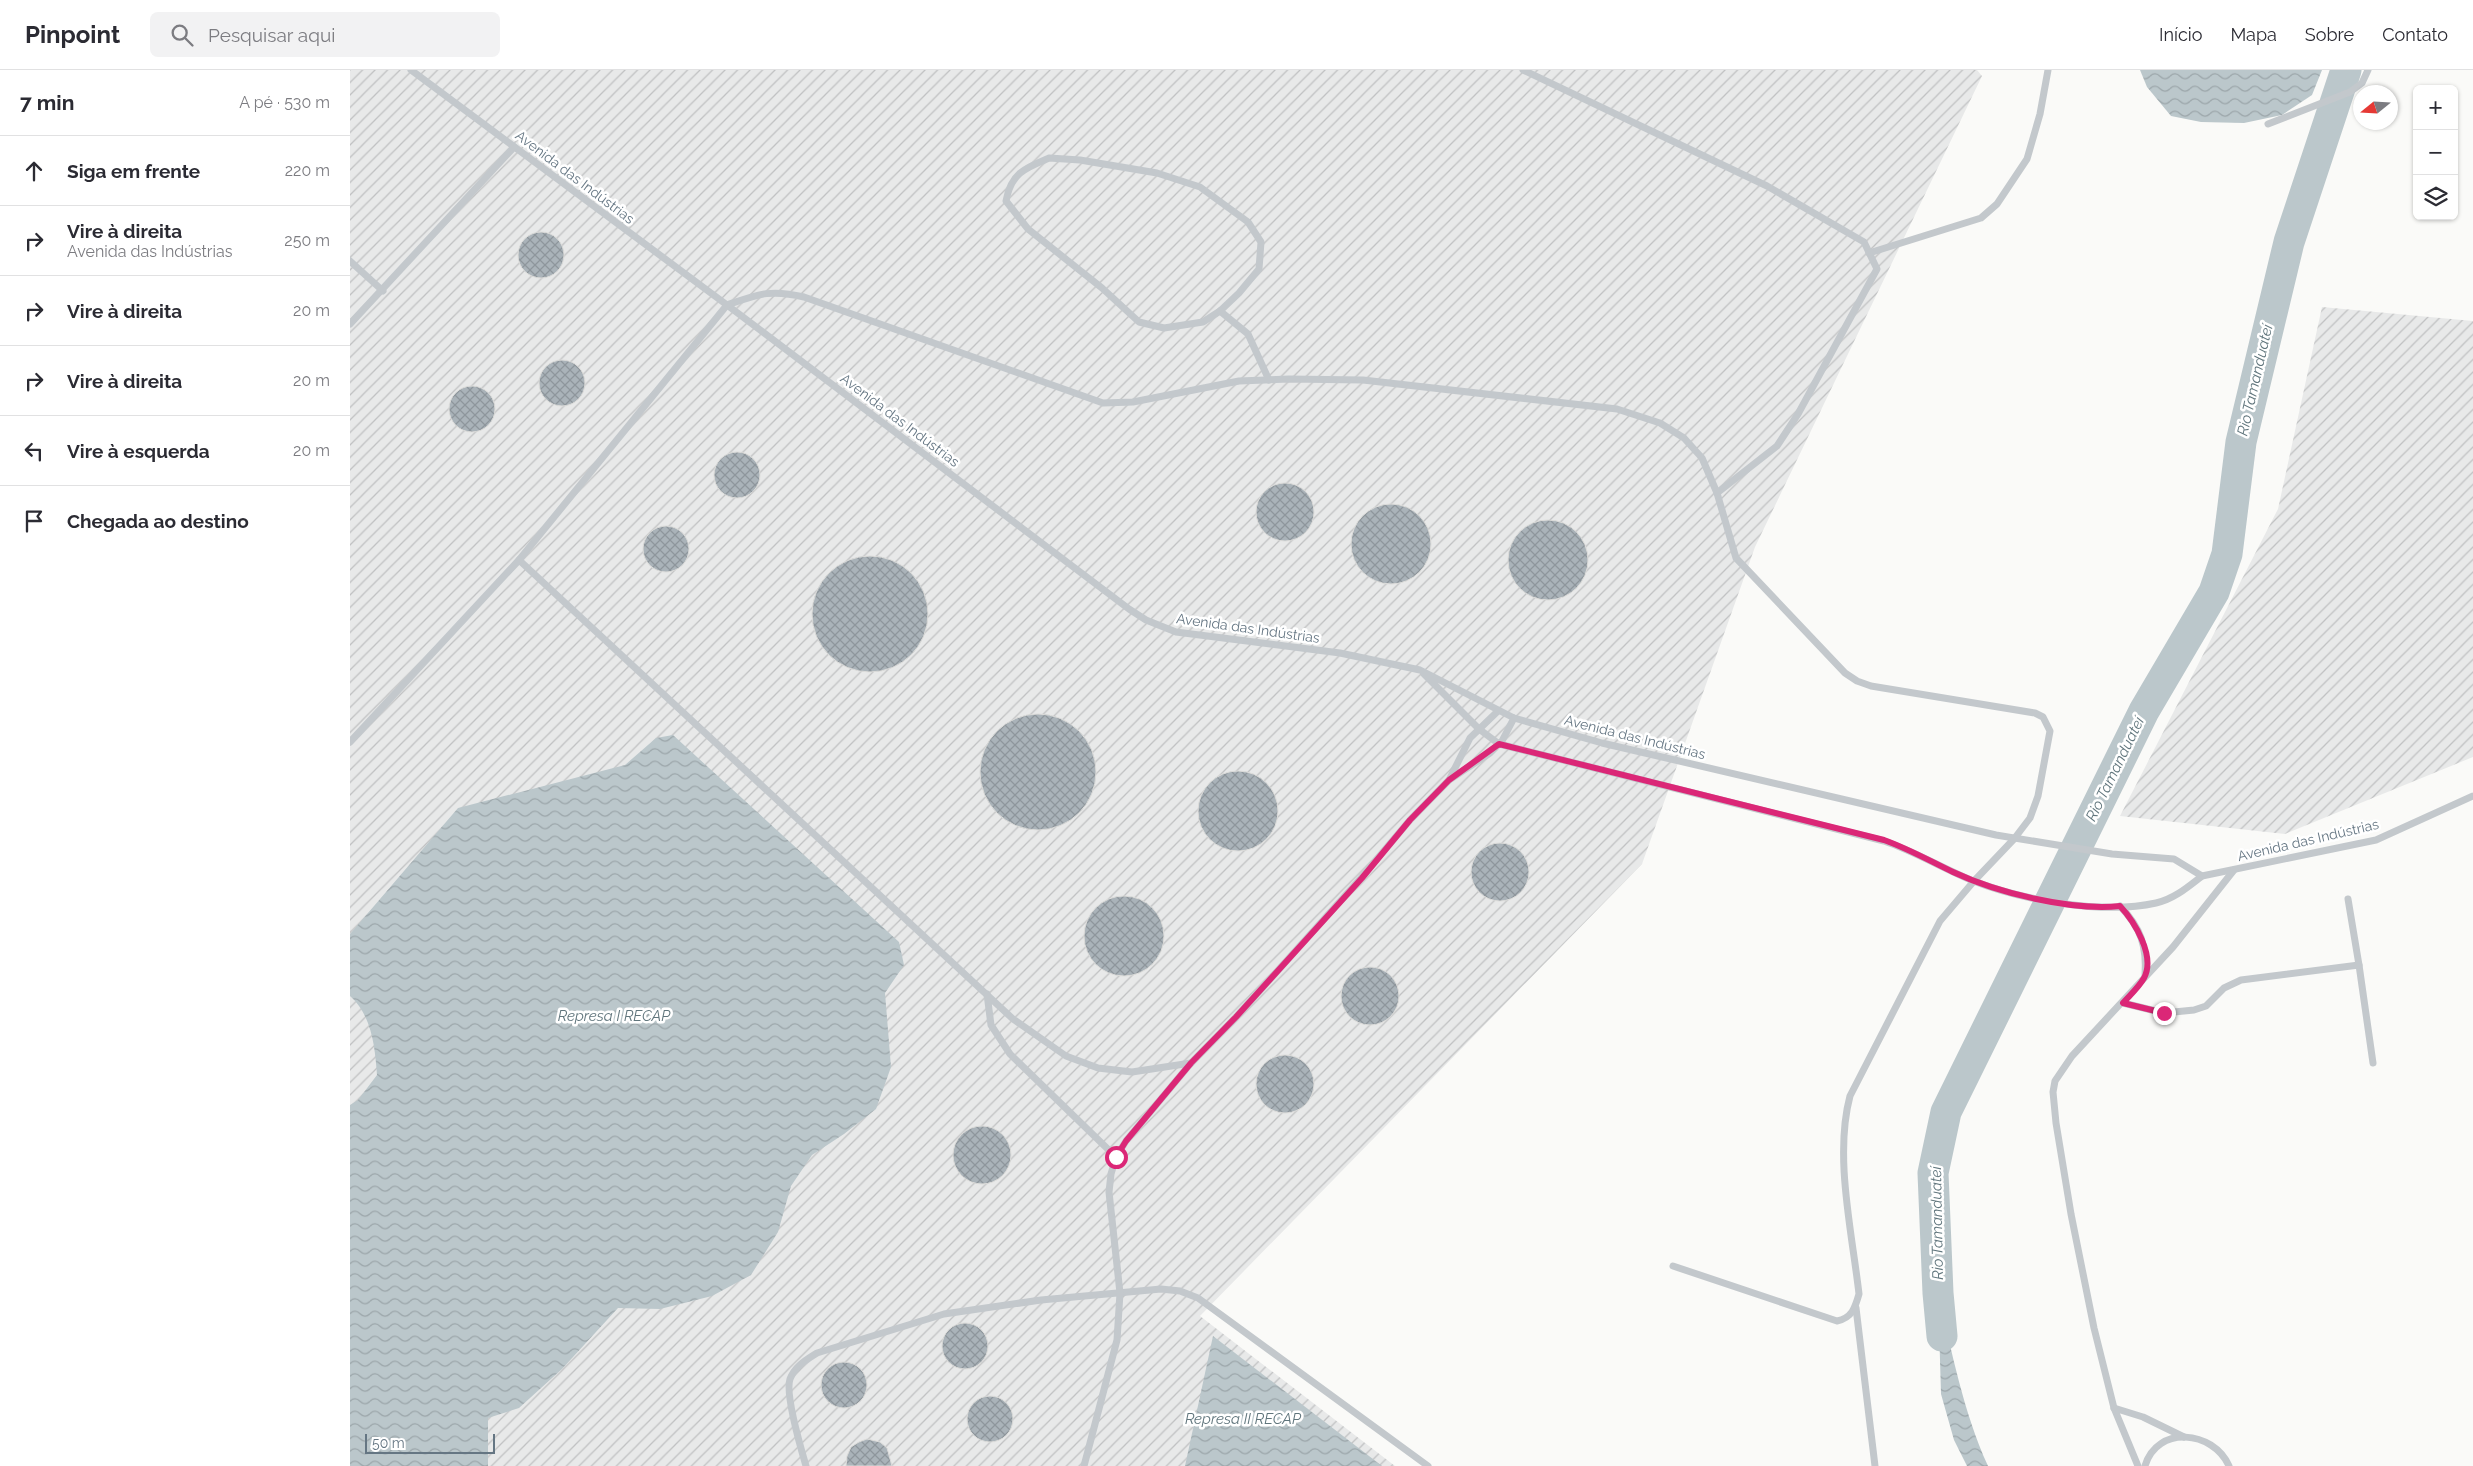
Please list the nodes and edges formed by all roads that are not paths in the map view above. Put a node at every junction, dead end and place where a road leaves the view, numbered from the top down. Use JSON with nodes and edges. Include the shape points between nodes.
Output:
{"nodes":[{"id":1,"x":411,"y":70,"type":"edge"},
{"id":2,"x":1523,"y":70,"type":"edge"},
{"id":3,"x":2048,"y":70,"type":"edge"},
{"id":4,"x":2368,"y":70,"type":"edge"},
{"id":5,"x":2268,"y":124,"type":"dead end"},
{"id":6,"x":514,"y":147,"type":"junction"},
{"id":7,"x":1869,"y":253,"type":"junction"},
{"id":8,"x":350,"y":261,"type":"edge"},
{"id":9,"x":383,"y":291,"type":"junction"},
{"id":10,"x":727,"y":305,"type":"junction"},
{"id":11,"x":1220,"y":311,"type":"junction"},
{"id":12,"x":350,"y":324,"type":"edge"},
{"id":13,"x":1269,"y":380,"type":"junction"},
{"id":14,"x":1717,"y":493,"type":"junction"},
{"id":15,"x":519,"y":560,"type":"junction"},
{"id":16,"x":1420,"y":670,"type":"junction"},
{"id":17,"x":1498,"y":711,"type":"junction"},
{"id":18,"x":1514,"y":718,"type":"junction"},
{"id":19,"x":1478,"y":729,"type":"junction"},
{"id":20,"x":350,"y":742,"type":"edge"},
{"id":21,"x":1499,"y":744,"type":"junction"},
{"id":22,"x":1449,"y":780,"type":"junction"},
{"id":23,"x":2473,"y":796,"type":"edge"},
{"id":24,"x":2014,"y":839,"type":"junction"},
{"id":25,"x":2234,"y":870,"type":"junction"},
{"id":26,"x":2202,"y":876,"type":"junction"},
{"id":27,"x":1974,"y":880,"type":"junction"},
{"id":28,"x":2348,"y":899,"type":"dead end"},
{"id":29,"x":2120,"y":906,"type":"junction"},
{"id":30,"x":2359,"y":965,"type":"junction"},
{"id":31,"x":2145,"y":976,"type":"junction"},
{"id":32,"x":987,"y":994,"type":"junction"},
{"id":33,"x":2123,"y":1003,"type":"junction"},
{"id":34,"x":1191,"y":1063,"type":"junction"},
{"id":35,"x":2372,"y":1063,"type":"dead end"},
{"id":36,"x":1116,"y":1157,"type":"junction"},
{"id":37,"x":1673,"y":1266,"type":"dead end"},
{"id":38,"x":1120,"y":1293,"type":"junction"},
{"id":39,"x":1856,"y":1308,"type":"junction"},
{"id":40,"x":2114,"y":1408,"type":"junction"},
{"id":41,"x":2184,"y":1437,"type":"junction"},
{"id":42,"x":806,"y":1466,"type":"edge"},
{"id":43,"x":1084,"y":1466,"type":"edge"},
{"id":44,"x":1428,"y":1466,"type":"edge"},
{"id":45,"x":1875,"y":1466,"type":"edge"},
{"id":46,"x":2138,"y":1466,"type":"edge"},
{"id":47,"x":2146,"y":1466,"type":"edge"},
{"id":48,"x":2229,"y":1466,"type":"edge"}],
"edges":[{"from":1,"to":6,"type":"lane","name":"Avenida das Indústrias"},
{"from":2,"to":7,"type":"lane","via":[[1767,186],[1864,242]]},
{"from":3,"to":7,"type":"lane","via":[[2027,159],[1997,204],[1981,218]]},
{"from":4,"to":5,"type":"lane","via":[[2362,83],[2350,92]]},
{"from":6,"to":9,"type":"lane"},
{"from":6,"to":10,"type":"lane","name":"Avenida das Indústrias"},
{"from":7,"to":14,"type":"lane","via":[[1877,269],[1798,414],[1777,446]]},
{"from":8,"to":9,"type":"lane"},
{"from":9,"to":12,"type":"lane"},
{"from":10,"to":13,"type":"lane","via":[[763,292],[804,297],[1103,403],[1133,402],[1239,382]]},
{"from":10,"to":15,"type":"lane"},
{"from":10,"to":16,"type":"lane","name":"Avenida das Indústrias","via":[[1146,620],[1176,632],[1340,653]]},
{"from":11,"to":11,"type":"lane","via":[[1203,322],[1164,328],[1139,322],[1028,229],[1006,201],[1009,186],[1024,168],[1049,158],[1157,173],[1200,186],[1248,222],[1261,242],[1259,269]]},
{"from":11,"to":13,"type":"lane","via":[[1248,334]]},
{"from":13,"to":14,"type":"lane","via":[[1363,380],[1617,409],[1660,423],[1684,438],[1702,458]]},
{"from":14,"to":24,"type":"lane","via":[[1736,558],[1844,673],[1871,686],[1967,700],[2043,717],[2050,731],[2038,796],[2030,818]]},
{"from":15,"to":20,"type":"lane"},
{"from":15,"to":32,"type":"lane"},
{"from":16,"to":17,"type":"lane","name":"Avenida das Indústrias"},
{"from":16,"to":19,"type":"lane"},
{"from":17,"to":18,"type":"lane","name":"Avenida das Indústrias"},
{"from":17,"to":19,"type":"lane"},
{"from":18,"to":21,"type":"lane"},
{"from":18,"to":24,"type":"lane","name":"Avenida das Indústrias","via":[[1602,743]]},
{"from":19,"to":21,"type":"lane"},
{"from":19,"to":22,"type":"lane","via":[[1467,743]]},
{"from":21,"to":22,"type":"lane"},
{"from":21,"to":27,"type":"lane","name":"Avenida das Indústrias","via":[[1884,840]]},
{"from":22,"to":34,"type":"lane"},
{"from":23,"to":25,"type":"lane","name":"Avenida das Indústrias","via":[[2376,840]]},
{"from":24,"to":26,"type":"lane","name":"Avenida das Indústrias","via":[[2112,854],[2174,859]]},
{"from":24,"to":27,"type":"lane"},
{"from":25,"to":26,"type":"lane","name":"Avenida das Indústrias"},
{"from":25,"to":31,"type":"lane","via":[[2173,947]]},
{"from":26,"to":29,"type":"lane","name":"Avenida das Indústrias","via":[[2179,894],[2156,903]]},
{"from":27,"to":29,"type":"lane","name":"Avenida das Indústrias","via":[[2010,893],[2086,906]]},
{"from":27,"to":39,"type":"lane","via":[[1940,921],[1850,1096],[1843,1143],[1859,1294]]},
{"from":28,"to":30,"type":"lane"},
{"from":29,"to":31,"type":"lane","via":[[2133,920],[2142,941],[2146,954]]},
{"from":30,"to":33,"type":"lane","via":[[2241,980],[2224,988],[2206,1006],[2194,1010],[2164,1013]]},
{"from":30,"to":35,"type":"lane"},
{"from":31,"to":33,"type":"lane"},
{"from":32,"to":34,"type":"lane","via":[[1013,1019],[1066,1056],[1098,1068],[1132,1072]]},
{"from":32,"to":36,"type":"lane","via":[[991,1024],[1010,1054]]},
{"from":33,"to":40,"type":"lane","via":[[2072,1056],[2055,1081],[2053,1092],[2087,1296]]},
{"from":34,"to":36,"type":"lane"},
{"from":36,"to":38,"type":"lane","via":[[1109,1192]]},
{"from":37,"to":39,"type":"lane","via":[[1836,1321],[1850,1316]]},
{"from":38,"to":42,"type":"lane","via":[[944,1314],[817,1353],[794,1370],[789,1382],[795,1428]]},
{"from":38,"to":43,"type":"lane","via":[[1117,1340]]},
{"from":38,"to":44,"type":"lane","via":[[1180,1291],[1198,1298]]},
{"from":39,"to":45,"type":"lane"},
{"from":40,"to":41,"type":"lane","via":[[2143,1417]]},
{"from":40,"to":46,"type":"lane"},
{"from":41,"to":47,"type":"lane","via":[[2169,1440],[2156,1449]]},
{"from":41,"to":48,"type":"lane","via":[[2199,1438],[2214,1445]]}]}
